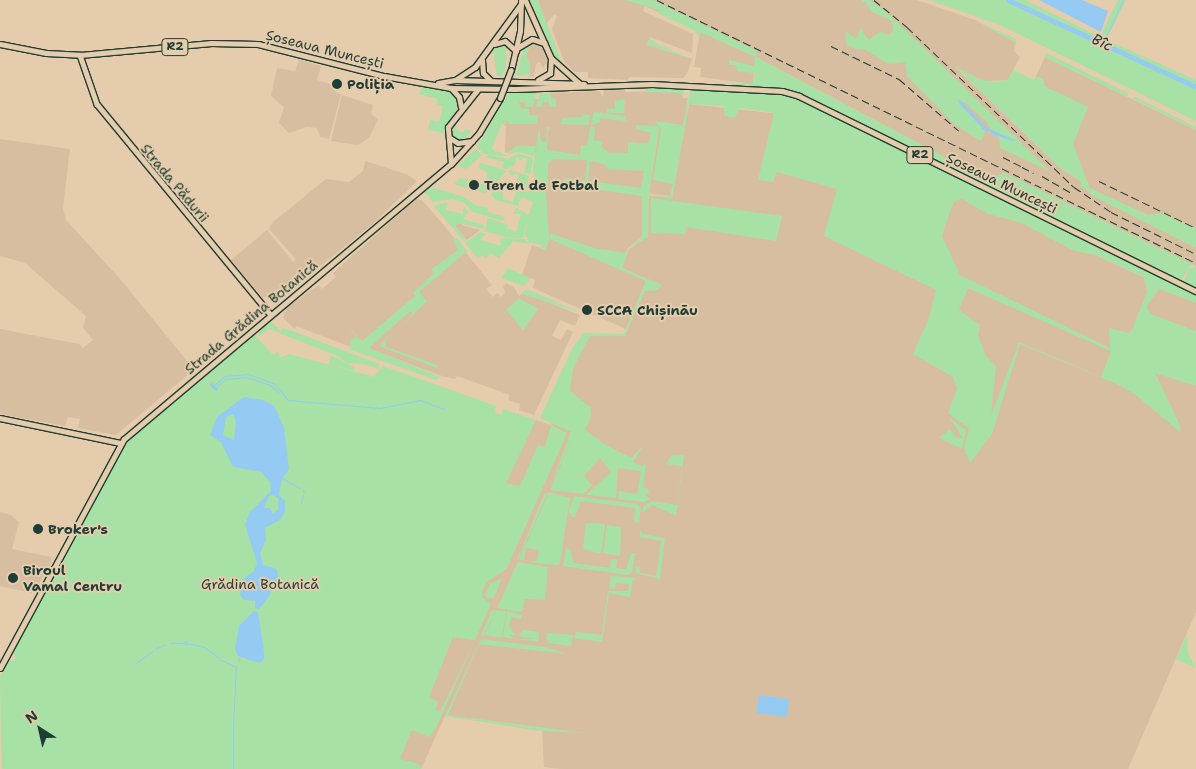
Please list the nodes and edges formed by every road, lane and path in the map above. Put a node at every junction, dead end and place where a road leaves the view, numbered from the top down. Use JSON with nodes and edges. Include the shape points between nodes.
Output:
{"nodes":[{"id":1,"x":522,"y":1,"type":"edge"},
{"id":2,"x":0,"y":44,"type":"edge"},
{"id":3,"x":544,"y":44,"type":"junction"},
{"id":4,"x":492,"y":46,"type":"junction"},
{"id":5,"x":516,"y":50,"type":"junction"},
{"id":6,"x":80,"y":55,"type":"junction"},
{"id":7,"x":482,"y":58,"type":"junction"},
{"id":8,"x":551,"y":58,"type":"junction"},
{"id":9,"x":559,"y":68,"type":"junction"},
{"id":10,"x":551,"y":71,"type":"junction"},
{"id":11,"x":567,"y":75,"type":"junction"},
{"id":12,"x":455,"y":80,"type":"junction"},
{"id":13,"x":491,"y":81,"type":"junction"},
{"id":14,"x":535,"y":82,"type":"junction"},
{"id":15,"x":435,"y":84,"type":"junction"},
{"id":16,"x":582,"y":84,"type":"junction"},
{"id":17,"x":589,"y":85,"type":"junction"},
{"id":18,"x":568,"y":86,"type":"junction"},
{"id":19,"x":451,"y":88,"type":"junction"},
{"id":20,"x":479,"y":88,"type":"junction"},
{"id":21,"x":461,"y":107,"type":"junction"},
{"id":22,"x":449,"y":136,"type":"junction"},
{"id":23,"x":473,"y":141,"type":"junction"},
{"id":24,"x":451,"y":164,"type":"junction"},
{"id":25,"x":1196,"y":291,"type":"edge"},
{"id":26,"x":271,"y":315,"type":"junction"},
{"id":27,"x":0,"y":418,"type":"edge"},
{"id":28,"x":121,"y":443,"type":"junction"},
{"id":29,"x":0,"y":668,"type":"edge"}],
"edges":[{"from":1,"to":3,"type":"main road"},
{"from":1,"to":4,"type":"main road"},
{"from":1,"to":5,"type":"main road","name":"Strada Grădina Botanică"},
{"from":2,"to":6,"type":"main road","name":"Șoseaua Muncești","number":"R2","via":[[46,53]]},
{"from":3,"to":5,"type":"main road","via":[[532,38]]},
{"from":3,"to":8,"type":"main road"},
{"from":4,"to":5,"type":"main road","via":[[505,41]]},
{"from":4,"to":7,"type":"main road"},
{"from":5,"to":23,"type":"main road","name":"Strada Grădina Botanică","bridge":true,"via":[[500,98]]},
{"from":6,"to":15,"type":"main road","name":"Șoseaua Muncești","number":"R2","via":[[203,44],[258,44],[384,76]]},
{"from":6,"to":26,"type":"main road","name":"Strada Pădurii","via":[[97,104]]},
{"from":7,"to":12,"type":"main road","via":[[471,71]]},
{"from":7,"to":13,"type":"main road","via":[[482,70]]},
{"from":8,"to":9,"type":"main road"},
{"from":8,"to":10,"type":"main road"},
{"from":9,"to":10,"type":"main road"},
{"from":9,"to":11,"type":"main road"},
{"from":10,"to":14,"type":"main road"},
{"from":11,"to":16,"type":"main road"},
{"from":11,"to":18,"type":"main road"},
{"from":12,"to":13,"type":"main road","name":"Șoseaua Muncești","number":"R2"},
{"from":12,"to":15,"type":"main road","name":"Șoseaua Muncești","number":"R2"},
{"from":13,"to":14,"type":"main road","name":"Șoseaua Muncești","number":"R2"},
{"from":14,"to":18,"type":"main road","name":"Șoseaua Muncești","number":"R2"},
{"from":15,"to":19,"type":"main road","name":"Șoseaua Muncești","number":"R2"},
{"from":16,"to":17,"type":"main road","name":"Șoseaua Muncești","number":"R2"},
{"from":16,"to":18,"type":"main road","name":"Șoseaua Muncești","number":"R2"},
{"from":17,"to":18,"type":"main road","name":"Șoseaua Muncești","number":"R2"},
{"from":17,"to":25,"type":"main road","name":"Șoseaua Muncești","number":"R2","via":[[664,84],[791,93]]},
{"from":18,"to":20,"type":"main road","name":"Șoseaua Muncești","number":"R2"},
{"from":19,"to":20,"type":"main road","name":"Șoseaua Muncești","number":"R2"},
{"from":19,"to":21,"type":"main road","via":[[459,97]]},
{"from":20,"to":21,"type":"main road"},
{"from":21,"to":22,"type":"main road","via":[[448,127]]},
{"from":22,"to":23,"type":"main road","via":[[458,143]]},
{"from":22,"to":24,"type":"main road"},
{"from":23,"to":24,"type":"main road","name":"Strada Grădina Botanică"},
{"from":24,"to":26,"type":"main road","name":"Strada Grădina Botanică"},
{"from":26,"to":28,"type":"main road","name":"Strada Grădina Botanică"},
{"from":27,"to":28,"type":"main road"},
{"from":28,"to":29,"type":"main road","name":"Strada Grădina Botanică"}]}
